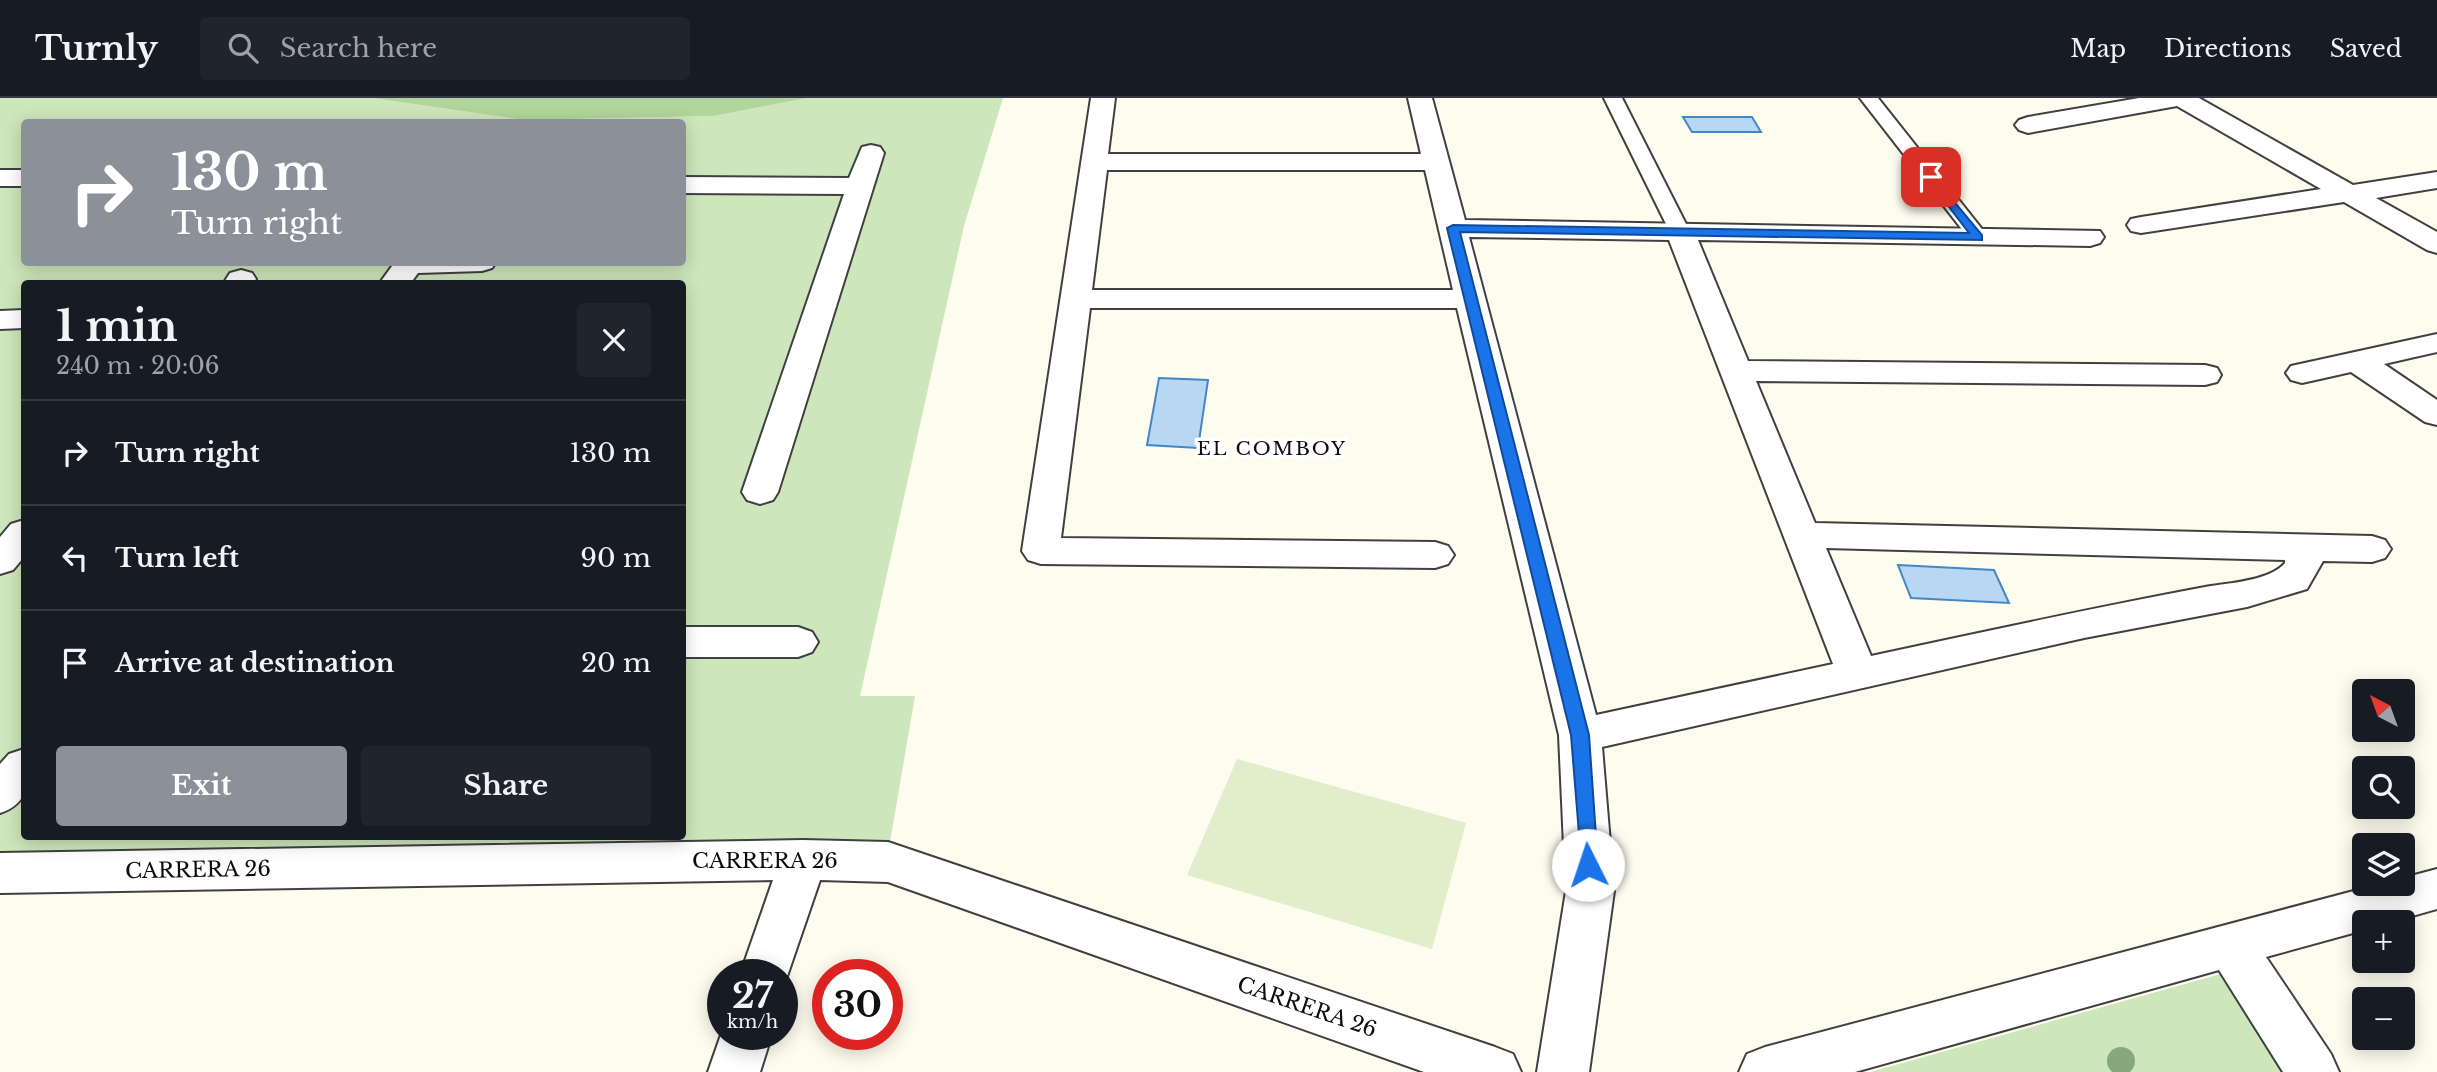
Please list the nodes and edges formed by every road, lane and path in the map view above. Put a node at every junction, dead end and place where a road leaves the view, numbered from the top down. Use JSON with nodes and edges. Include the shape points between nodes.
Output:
{"nodes":[{"id":1,"x":1103,"y":98,"type":"edge"},
{"id":2,"x":1420,"y":98,"type":"edge"},
{"id":3,"x":1613,"y":98,"type":"edge"},
{"id":4,"x":1869,"y":98,"type":"edge"},
{"id":5,"x":2181,"y":98,"type":"edge"},
{"id":6,"x":2028,"y":125,"type":"dead end"},
{"id":7,"x":871,"y":153,"type":"dead end"},
{"id":8,"x":1092,"y":162,"type":"junction"},
{"id":9,"x":1436,"y":162,"type":"junction"},
{"id":10,"x":0,"y":178,"type":"edge"},
{"id":11,"x":21,"y":178,"type":"edge"},
{"id":12,"x":2437,"y":180,"type":"edge"},
{"id":13,"x":686,"y":185,"type":"edge"},
{"id":14,"x":858,"y":186,"type":"junction"},
{"id":15,"x":2353,"y":195,"type":"junction"},
{"id":16,"x":2141,"y":225,"type":"dead end"},
{"id":17,"x":1453,"y":228,"type":"junction"},
{"id":18,"x":1680,"y":232,"type":"junction"},
{"id":19,"x":1978,"y":237,"type":"junction"},
{"id":20,"x":2090,"y":237,"type":"dead end"},
{"id":21,"x":2437,"y":244,"type":"edge"},
{"id":22,"x":1075,"y":299,"type":"junction"},
{"id":23,"x":1471,"y":299,"type":"junction"},
{"id":24,"x":21,"y":319,"type":"edge"},
{"id":25,"x":0,"y":320,"type":"edge"},
{"id":26,"x":2437,"y":343,"type":"edge"},
{"id":27,"x":2357,"y":361,"type":"junction"},
{"id":28,"x":1736,"y":371,"type":"junction"},
{"id":29,"x":2302,"y":373,"type":"dead end"},
{"id":30,"x":2205,"y":375,"type":"dead end"},
{"id":31,"x":2437,"y":415,"type":"edge"},
{"id":32,"x":760,"y":492,"type":"dead end"},
{"id":33,"x":1802,"y":535,"type":"junction"},
{"id":34,"x":21,"y":536,"type":"edge"},
{"id":35,"x":2303,"y":546,"type":"junction"},
{"id":36,"x":2372,"y":549,"type":"dead end"},
{"id":37,"x":1435,"y":555,"type":"dead end"},
{"id":38,"x":0,"y":561,"type":"edge"},
{"id":39,"x":686,"y":642,"type":"edge"},
{"id":40,"x":798,"y":642,"type":"dead end"},
{"id":41,"x":1858,"y":674,"type":"junction"},
{"id":42,"x":1580,"y":735,"type":"junction"},
{"id":43,"x":21,"y":770,"type":"edge"},
{"id":44,"x":0,"y":795,"type":"edge"},
{"id":45,"x":803,"y":860,"type":"junction"},
{"id":46,"x":0,"y":873,"type":"edge"},
{"id":47,"x":2437,"y":889,"type":"edge"},
{"id":48,"x":2231,"y":947,"type":"junction"},
{"id":49,"x":770,"y":959,"type":"edge"},
{"id":50,"x":741,"y":1050,"type":"edge"},
{"id":51,"x":734,"y":1072,"type":"edge"},
{"id":52,"x":1494,"y":1072,"type":"edge"},
{"id":53,"x":1563,"y":1072,"type":"edge"},
{"id":54,"x":1765,"y":1072,"type":"edge"},
{"id":55,"x":2313,"y":1072,"type":"edge"}],
"edges":[{"from":1,"to":8,"type":"street"},
{"from":2,"to":9,"type":"street"},
{"from":3,"to":18,"type":"lane"},
{"from":4,"to":19,"type":"lane"},
{"from":5,"to":6,"type":"street"},
{"from":5,"to":15,"type":"street"},
{"from":7,"to":14,"type":"street"},
{"from":8,"to":9,"type":"street"},
{"from":8,"to":22,"type":"street"},
{"from":9,"to":17,"type":"street"},
{"from":10,"to":11,"type":"street"},
{"from":12,"to":15,"type":"street"},
{"from":13,"to":14,"type":"street"},
{"from":14,"to":32,"type":"street"},
{"from":15,"to":16,"type":"street"},
{"from":15,"to":21,"type":"street"},
{"from":17,"to":18,"type":"street"},
{"from":17,"to":23,"type":"street"},
{"from":18,"to":19,"type":"street"},
{"from":18,"to":28,"type":"street"},
{"from":19,"to":20,"type":"street"},
{"from":22,"to":23,"type":"street"},
{"from":22,"to":37,"type":"street","via":[[1041,551]]},
{"from":23,"to":42,"type":"street"},
{"from":24,"to":25,"type":"street"},
{"from":26,"to":27,"type":"street"},
{"from":27,"to":29,"type":"street"},
{"from":27,"to":31,"type":"street"},
{"from":28,"to":30,"type":"street"},
{"from":28,"to":33,"type":"street"},
{"from":33,"to":35,"type":"street"},
{"from":33,"to":41,"type":"street"},
{"from":34,"to":38,"type":"street"},
{"from":35,"to":36,"type":"street"},
{"from":35,"to":41,"type":"street","via":[[2304,565],[2294,579],[2247,593]]},
{"from":39,"to":40,"type":"street"},
{"from":41,"to":42,"type":"street"},
{"from":42,"to":53,"type":"street","via":[[1590,891]]},
{"from":43,"to":44,"type":"street"},
{"from":45,"to":46,"type":"street","name":"CARRERA 26"},
{"from":45,"to":49,"type":"street"},
{"from":45,"to":52,"type":"street","name":"CARRERA 26","via":[[888,862]]},
{"from":47,"to":48,"type":"street"},
{"from":48,"to":54,"type":"street"},
{"from":48,"to":55,"type":"street"},
{"from":50,"to":51,"type":"street"}]}
